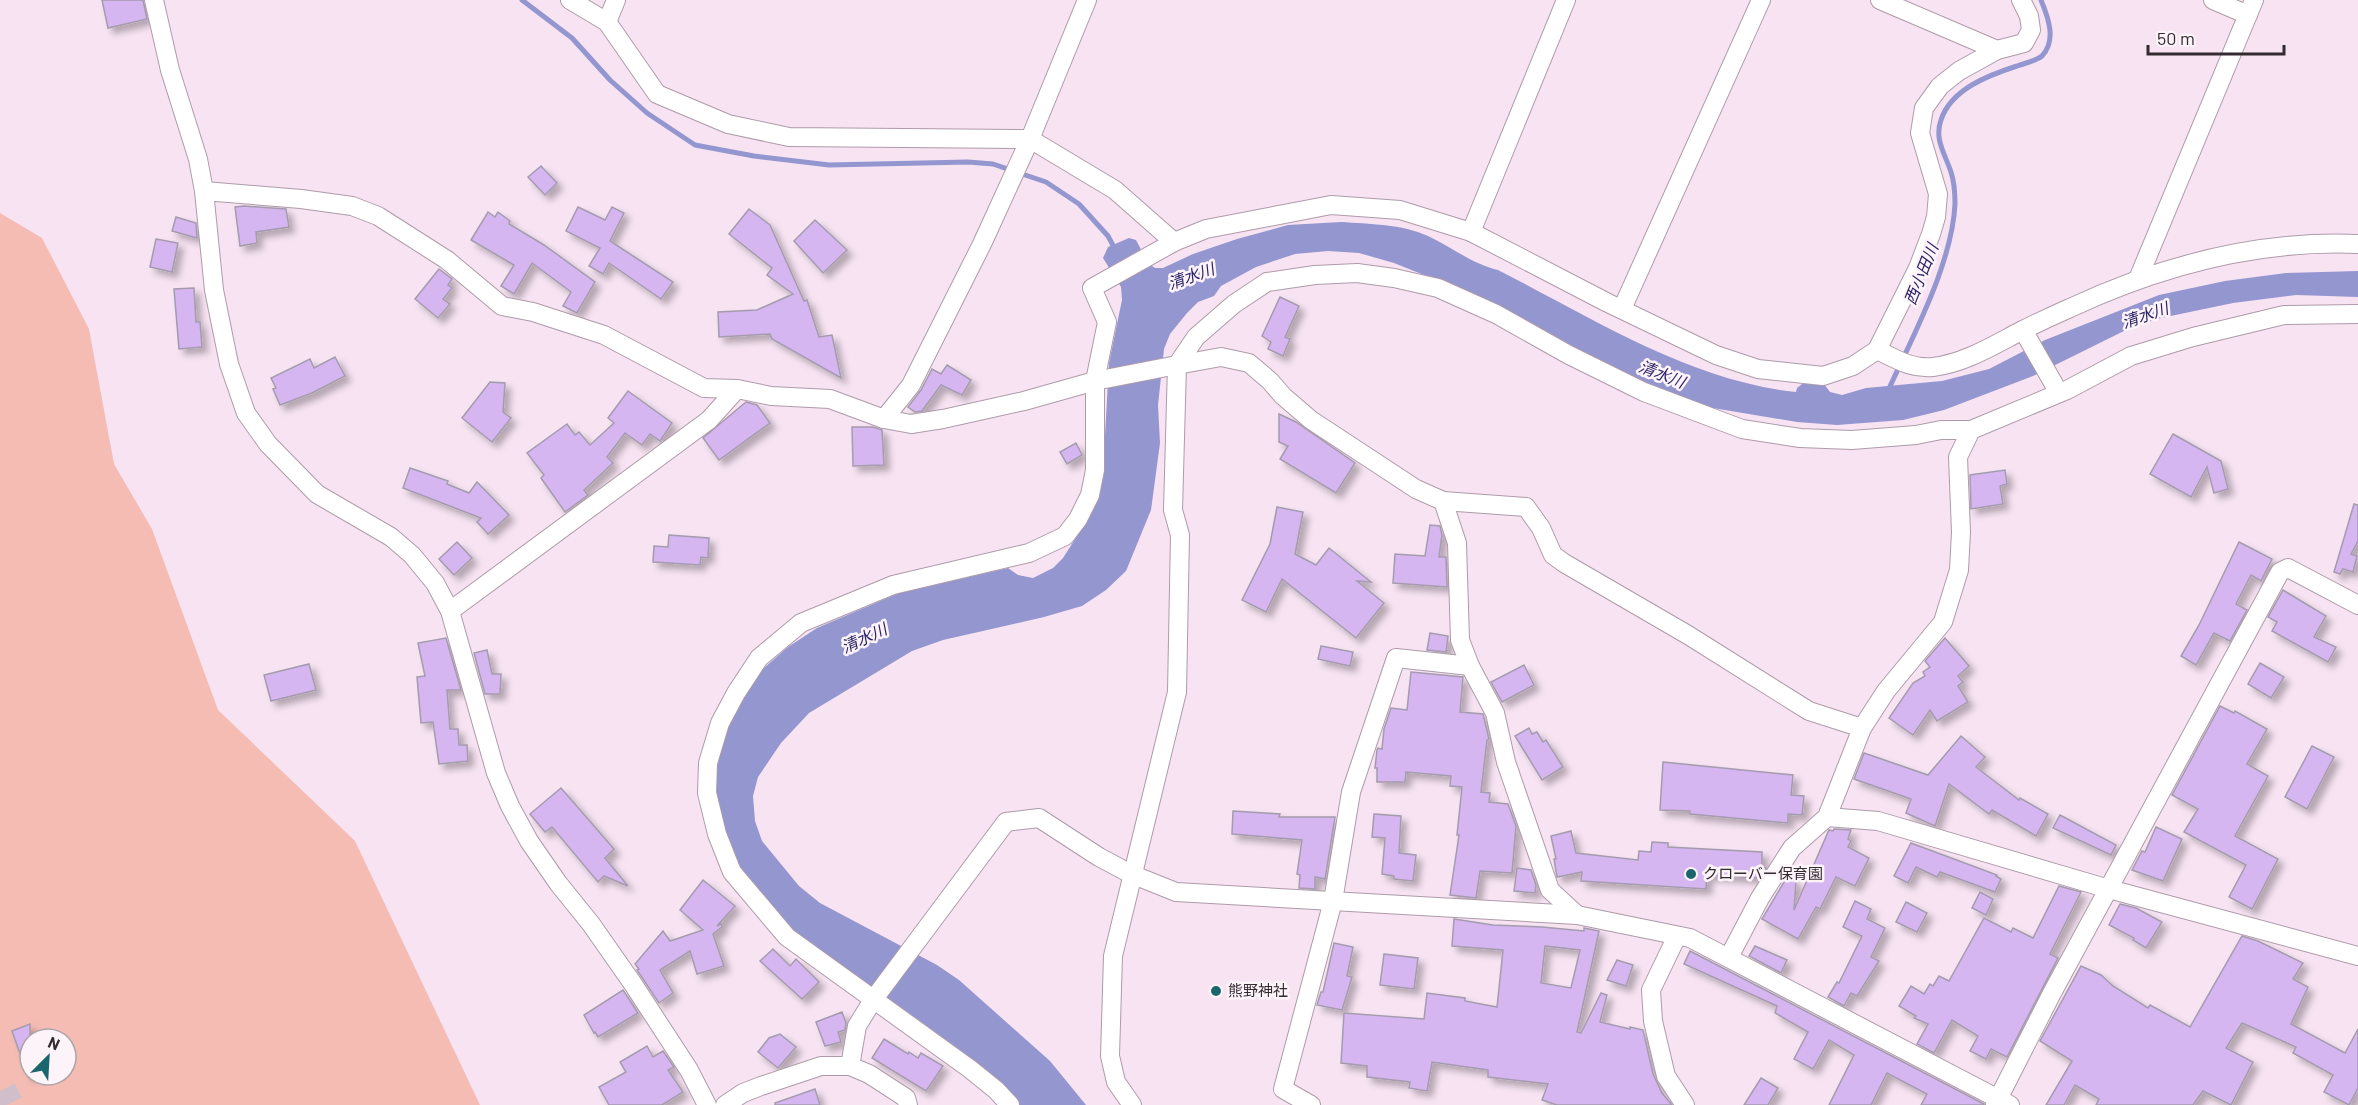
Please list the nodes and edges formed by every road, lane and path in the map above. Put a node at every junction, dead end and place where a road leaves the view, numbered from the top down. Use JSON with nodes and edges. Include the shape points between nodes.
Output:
{"nodes":[{"id":1,"x":154,"y":0,"type":"edge"},
{"id":2,"x":570,"y":0,"type":"edge"},
{"id":3,"x":616,"y":0,"type":"edge"},
{"id":4,"x":1087,"y":0,"type":"edge"},
{"id":5,"x":1566,"y":0,"type":"edge"},
{"id":6,"x":1761,"y":0,"type":"edge"},
{"id":7,"x":1880,"y":0,"type":"edge"},
{"id":8,"x":2021,"y":0,"type":"edge"},
{"id":9,"x":2213,"y":0,"type":"edge"},
{"id":10,"x":2251,"y":7,"type":"edge"},
{"id":11,"x":607,"y":22,"type":"junction"},
{"id":12,"x":1997,"y":50,"type":"junction"},
{"id":13,"x":1026,"y":146,"type":"junction"},
{"id":14,"x":204,"y":191,"type":"junction"},
{"id":15,"x":1471,"y":232,"type":"junction"},
{"id":16,"x":1174,"y":242,"type":"junction"},
{"id":17,"x":2358,"y":244,"type":"edge"},
{"id":18,"x":2138,"y":279,"type":"junction"},
{"id":19,"x":1622,"y":309,"type":"junction"},
{"id":20,"x":2358,"y":314,"type":"edge"},
{"id":21,"x":2023,"y":330,"type":"junction"},
{"id":22,"x":1877,"y":350,"type":"junction"},
{"id":23,"x":1177,"y":365,"type":"junction"},
{"id":24,"x":1095,"y":381,"type":"junction"},
{"id":25,"x":737,"y":389,"type":"junction"},
{"id":26,"x":2060,"y":393,"type":"junction"},
{"id":27,"x":884,"y":419,"type":"junction"},
{"id":28,"x":1971,"y":430,"type":"junction"},
{"id":29,"x":1443,"y":501,"type":"junction"},
{"id":30,"x":2358,"y":605,"type":"edge"},
{"id":31,"x":450,"y":611,"type":"junction"},
{"id":32,"x":1470,"y":666,"type":"junction"},
{"id":33,"x":1862,"y":728,"type":"junction"},
{"id":34,"x":1827,"y":817,"type":"junction"},
{"id":35,"x":1131,"y":874,"type":"junction"},
{"id":36,"x":2109,"y":890,"type":"junction"},
{"id":37,"x":1333,"y":901,"type":"junction"},
{"id":38,"x":1577,"y":915,"type":"junction"},
{"id":39,"x":1677,"y":936,"type":"junction"},
{"id":40,"x":2358,"y":956,"type":"edge"},
{"id":41,"x":1729,"y":957,"type":"junction"},
{"id":42,"x":873,"y":1000,"type":"junction"},
{"id":43,"x":850,"y":1066,"type":"junction"},
{"id":44,"x":2002,"y":1103,"type":"edge"},
{"id":45,"x":707,"y":1105,"type":"edge"},
{"id":46,"x":725,"y":1105,"type":"edge"},
{"id":47,"x":908,"y":1105,"type":"edge"},
{"id":48,"x":1010,"y":1105,"type":"edge"},
{"id":49,"x":1132,"y":1105,"type":"edge"},
{"id":50,"x":1311,"y":1105,"type":"edge"},
{"id":51,"x":1685,"y":1105,"type":"edge"}],
"edges":[{"from":1,"to":14,"type":"street"},
{"from":2,"to":11,"type":"street"},
{"from":3,"to":11,"type":"street"},
{"from":4,"to":13,"type":"street"},
{"from":5,"to":15,"type":"street"},
{"from":6,"to":19,"type":"street"},
{"from":7,"to":12,"type":"street"},
{"from":8,"to":12,"type":"street","via":[[2031,30],[2024,44]]},
{"from":9,"to":10,"type":"street"},
{"from":10,"to":18,"type":"street"},
{"from":11,"to":13,"type":"street","via":[[657,94],[728,124],[789,137]]},
{"from":12,"to":22,"type":"street","via":[[1940,86],[1924,108],[1920,133],[1938,194],[1936,217],[1918,268]]},
{"from":13,"to":16,"type":"street","via":[[1115,190]]},
{"from":13,"to":27,"type":"street","via":[[911,386]]},
{"from":14,"to":25,"type":"street","via":[[352,206],[378,216],[447,260],[502,306],[604,335],[704,388]]},
{"from":14,"to":31,"type":"street","via":[[214,290],[229,364],[246,413],[268,444],[318,494],[391,537],[412,555],[435,583]]},
{"from":15,"to":16,"type":"street","via":[[1401,210],[1331,205],[1206,229]]},
{"from":15,"to":19,"type":"street"},
{"from":16,"to":24,"type":"street","via":[[1092,288],[1107,322]]},
{"from":17,"to":18,"type":"street","via":[[2322,242],[2229,253]]},
{"from":18,"to":21,"type":"street"},
{"from":19,"to":22,"type":"street","via":[[1716,355],[1758,369],[1823,376],[1853,366]]},
{"from":20,"to":26,"type":"street","via":[[2284,315],[2193,337],[2131,356]]},
{"from":21,"to":22,"type":"street","via":[[1964,361],[1933,367],[1915,368]]},
{"from":21,"to":26,"type":"street"},
{"from":23,"to":24,"type":"street"},
{"from":23,"to":28,"type":"street","via":[[1196,337],[1267,282],[1357,273],[1438,288],[1644,392],[1742,429],[1800,438],[1852,440]]},
{"from":23,"to":29,"type":"street","via":[[1221,357],[1250,363],[1311,420],[1416,489]]},
{"from":23,"to":35,"type":"street","via":[[1173,510],[1180,535],[1177,692]]},
{"from":24,"to":27,"type":"street","via":[[943,419],[911,424]]},
{"from":24,"to":42,"type":"street","via":[[1095,470],[1090,495],[1065,536],[1029,553],[893,585],[801,623],[759,658],[720,723],[708,764],[707,793],[732,872],[787,937]]},
{"from":25,"to":27,"type":"street","via":[[771,396],[830,399]]},
{"from":25,"to":31,"type":"street","via":[[710,420]]},
{"from":26,"to":28,"type":"street"},
{"from":28,"to":33,"type":"street","via":[[1958,457],[1959,570],[1943,622],[1886,691]]},
{"from":29,"to":32,"type":"street","via":[[1457,543],[1460,640]]},
{"from":29,"to":33,"type":"street","via":[[1526,507],[1553,555],[1564,563],[1809,711]]},
{"from":30,"to":36,"type":"street","via":[[2288,568],[2280,572]]},
{"from":31,"to":45,"type":"street","via":[[496,773],[510,806],[552,875],[627,975],[689,1070]]},
{"from":32,"to":37,"type":"street","via":[[1396,658],[1351,792]]},
{"from":32,"to":38,"type":"street","via":[[1495,713],[1506,762],[1550,890]]},
{"from":33,"to":34,"type":"street"},
{"from":34,"to":36,"type":"street","via":[[1878,821]]},
{"from":34,"to":41,"type":"street","via":[[1792,848]]},
{"from":35,"to":37,"type":"street","via":[[1176,892]]},
{"from":35,"to":42,"type":"street","via":[[1039,818],[1006,822]]},
{"from":35,"to":49,"type":"street","via":[[1113,956],[1110,1056],[1116,1082]]},
{"from":36,"to":40,"type":"street"},
{"from":36,"to":44,"type":"street","via":[[2052,993]]},
{"from":37,"to":38,"type":"street"},
{"from":37,"to":50,"type":"street","via":[[1283,1089]]},
{"from":38,"to":39,"type":"street"},
{"from":39,"to":41,"type":"street","via":[[1690,938]]},
{"from":39,"to":51,"type":"street","via":[[1651,990],[1653,1021],[1666,1076]]},
{"from":41,"to":44,"type":"street"},
{"from":42,"to":43,"type":"street","via":[[857,1026]]},
{"from":42,"to":48,"type":"street","via":[[970,1069]]},
{"from":43,"to":46,"type":"street","via":[[821,1066],[752,1089]]},
{"from":43,"to":47,"type":"street","via":[[890,1087],[906,1098]]}]}
